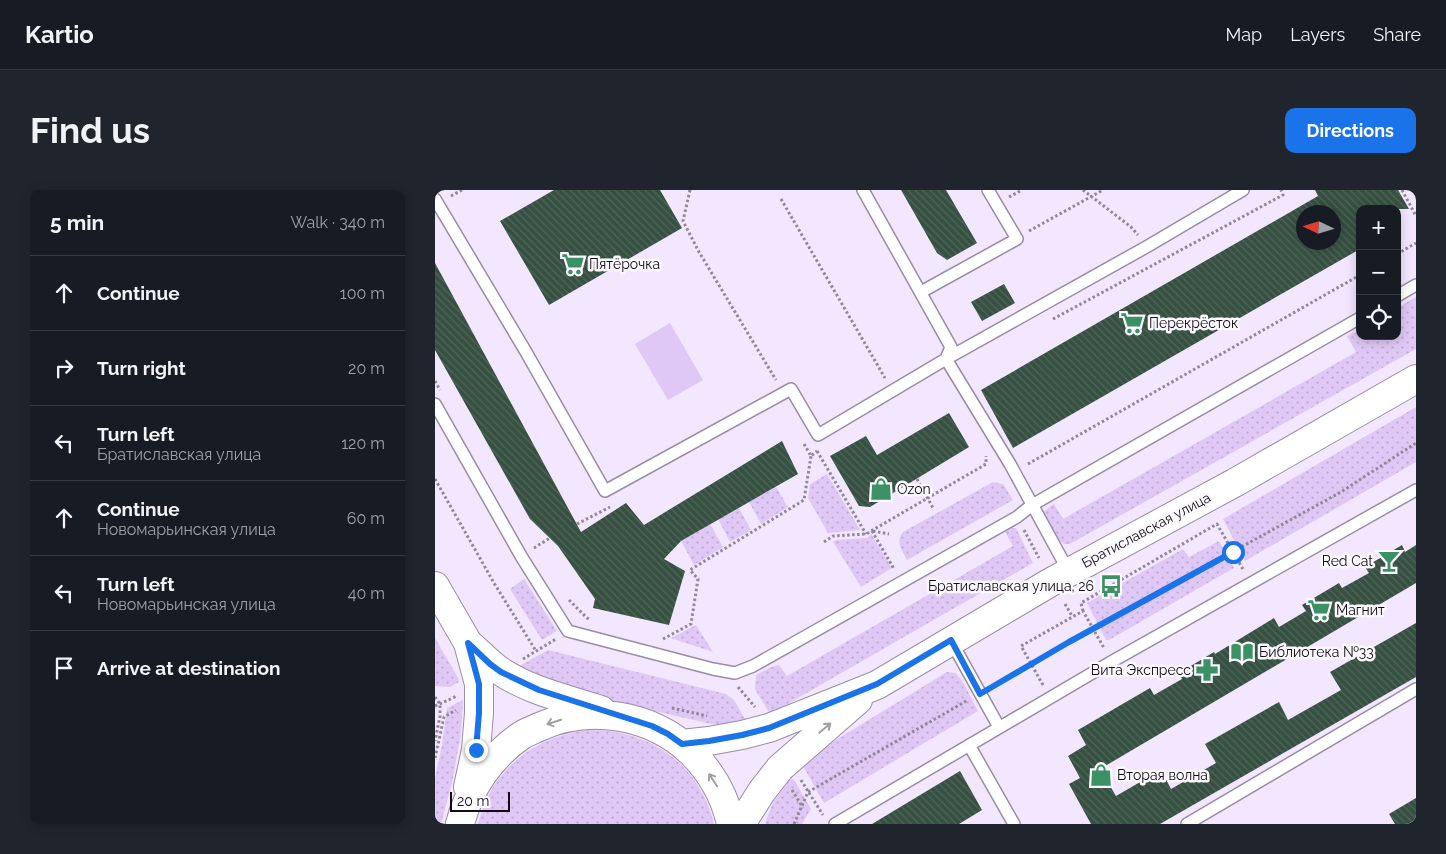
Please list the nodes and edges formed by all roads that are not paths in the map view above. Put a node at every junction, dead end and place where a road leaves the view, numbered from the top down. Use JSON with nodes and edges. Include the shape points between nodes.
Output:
{"nodes":[{"id":1,"x":443,"y":190,"type":"edge"},
{"id":2,"x":863,"y":190,"type":"edge"},
{"id":3,"x":987,"y":190,"type":"edge"},
{"id":4,"x":1243,"y":190,"type":"edge"},
{"id":5,"x":435,"y":194,"type":"edge"},
{"id":6,"x":435,"y":199,"type":"edge"},
{"id":7,"x":1416,"y":285,"type":"edge"},
{"id":8,"x":921,"y":292,"type":"junction"},
{"id":9,"x":1399,"y":295,"type":"edge"},
{"id":10,"x":1356,"y":320,"type":"edge"},
{"id":11,"x":946,"y":359,"type":"junction"},
{"id":12,"x":1416,"y":379,"type":"edge"},
{"id":13,"x":435,"y":404,"type":"edge"},
{"id":14,"x":1416,"y":490,"type":"edge"},
{"id":15,"x":1032,"y":505,"type":"junction"},
{"id":16,"x":1069,"y":572,"type":"junction"},
{"id":17,"x":435,"y":586,"type":"edge"},
{"id":18,"x":951,"y":640,"type":"junction"},
{"id":19,"x":468,"y":643,"type":"junction"},
{"id":20,"x":877,"y":684,"type":"junction"},
{"id":21,"x":1416,"y":689,"type":"edge"},
{"id":22,"x":619,"y":716,"type":"junction"},
{"id":23,"x":999,"y":727,"type":"junction"},
{"id":24,"x":682,"y":744,"type":"junction"},
{"id":25,"x":969,"y":745,"type":"junction"},
{"id":26,"x":462,"y":818,"type":"edge"},
{"id":27,"x":731,"y":824,"type":"edge"},
{"id":28,"x":741,"y":824,"type":"edge"},
{"id":29,"x":835,"y":824,"type":"edge"},
{"id":30,"x":1014,"y":824,"type":"edge"},
{"id":31,"x":1187,"y":824,"type":"edge"}],
"edges":[{"from":1,"to":5,"type":"lane"},
{"from":2,"to":8,"type":"lane"},
{"from":3,"to":8,"type":"lane","via":[[1017,239]]},
{"from":4,"to":11,"type":"lane"},
{"from":6,"to":11,"type":"lane","via":[[605,491],[791,389],[818,434]]},
{"from":7,"to":9,"type":"lane"},
{"from":8,"to":11,"type":"lane","via":[[951,347]]},
{"from":10,"to":15,"type":"lane"},
{"from":11,"to":15,"type":"lane"},
{"from":12,"to":16,"type":"main road","name":"Братиславская улица","via":[[1236,482]]},
{"from":13,"to":15,"type":"lane","via":[[521,556],[568,630],[713,670],[735,673],[753,666],[1017,517]]},
{"from":14,"to":23,"type":"lane"},
{"from":15,"to":16,"type":"lane"},
{"from":16,"to":18,"type":"main road","name":"Братиславская улица"},
{"from":17,"to":19,"type":"main road"},
{"from":18,"to":20,"type":"main road","name":"Братиславская улица"},
{"from":18,"to":23,"type":"lane"},
{"from":19,"to":22,"type":"main road","via":[[490,664],[518,681]]},
{"from":19,"to":26,"type":"main road","via":[[479,684],[479,713],[476,750]]},
{"from":20,"to":24,"type":"main road","name":"Братиславская улица","via":[[759,731]]},
{"from":28,"to":20,"type":"main road","name":"Братиславская улица","one_way":true,"via":[[780,768]]},
{"from":21,"to":31,"type":"lane"},
{"from":22,"to":24,"type":"main road","via":[[652,726]]},
{"from":22,"to":26,"type":"main road","one_way":true,"via":[[586,714],[553,721],[523,735],[497,756],[476,782]]},
{"from":23,"to":25,"type":"lane"},
{"from":27,"to":24,"type":"main road","one_way":true,"via":[[717,785]]},
{"from":25,"to":29,"type":"lane"},
{"from":25,"to":30,"type":"lane"}]}
